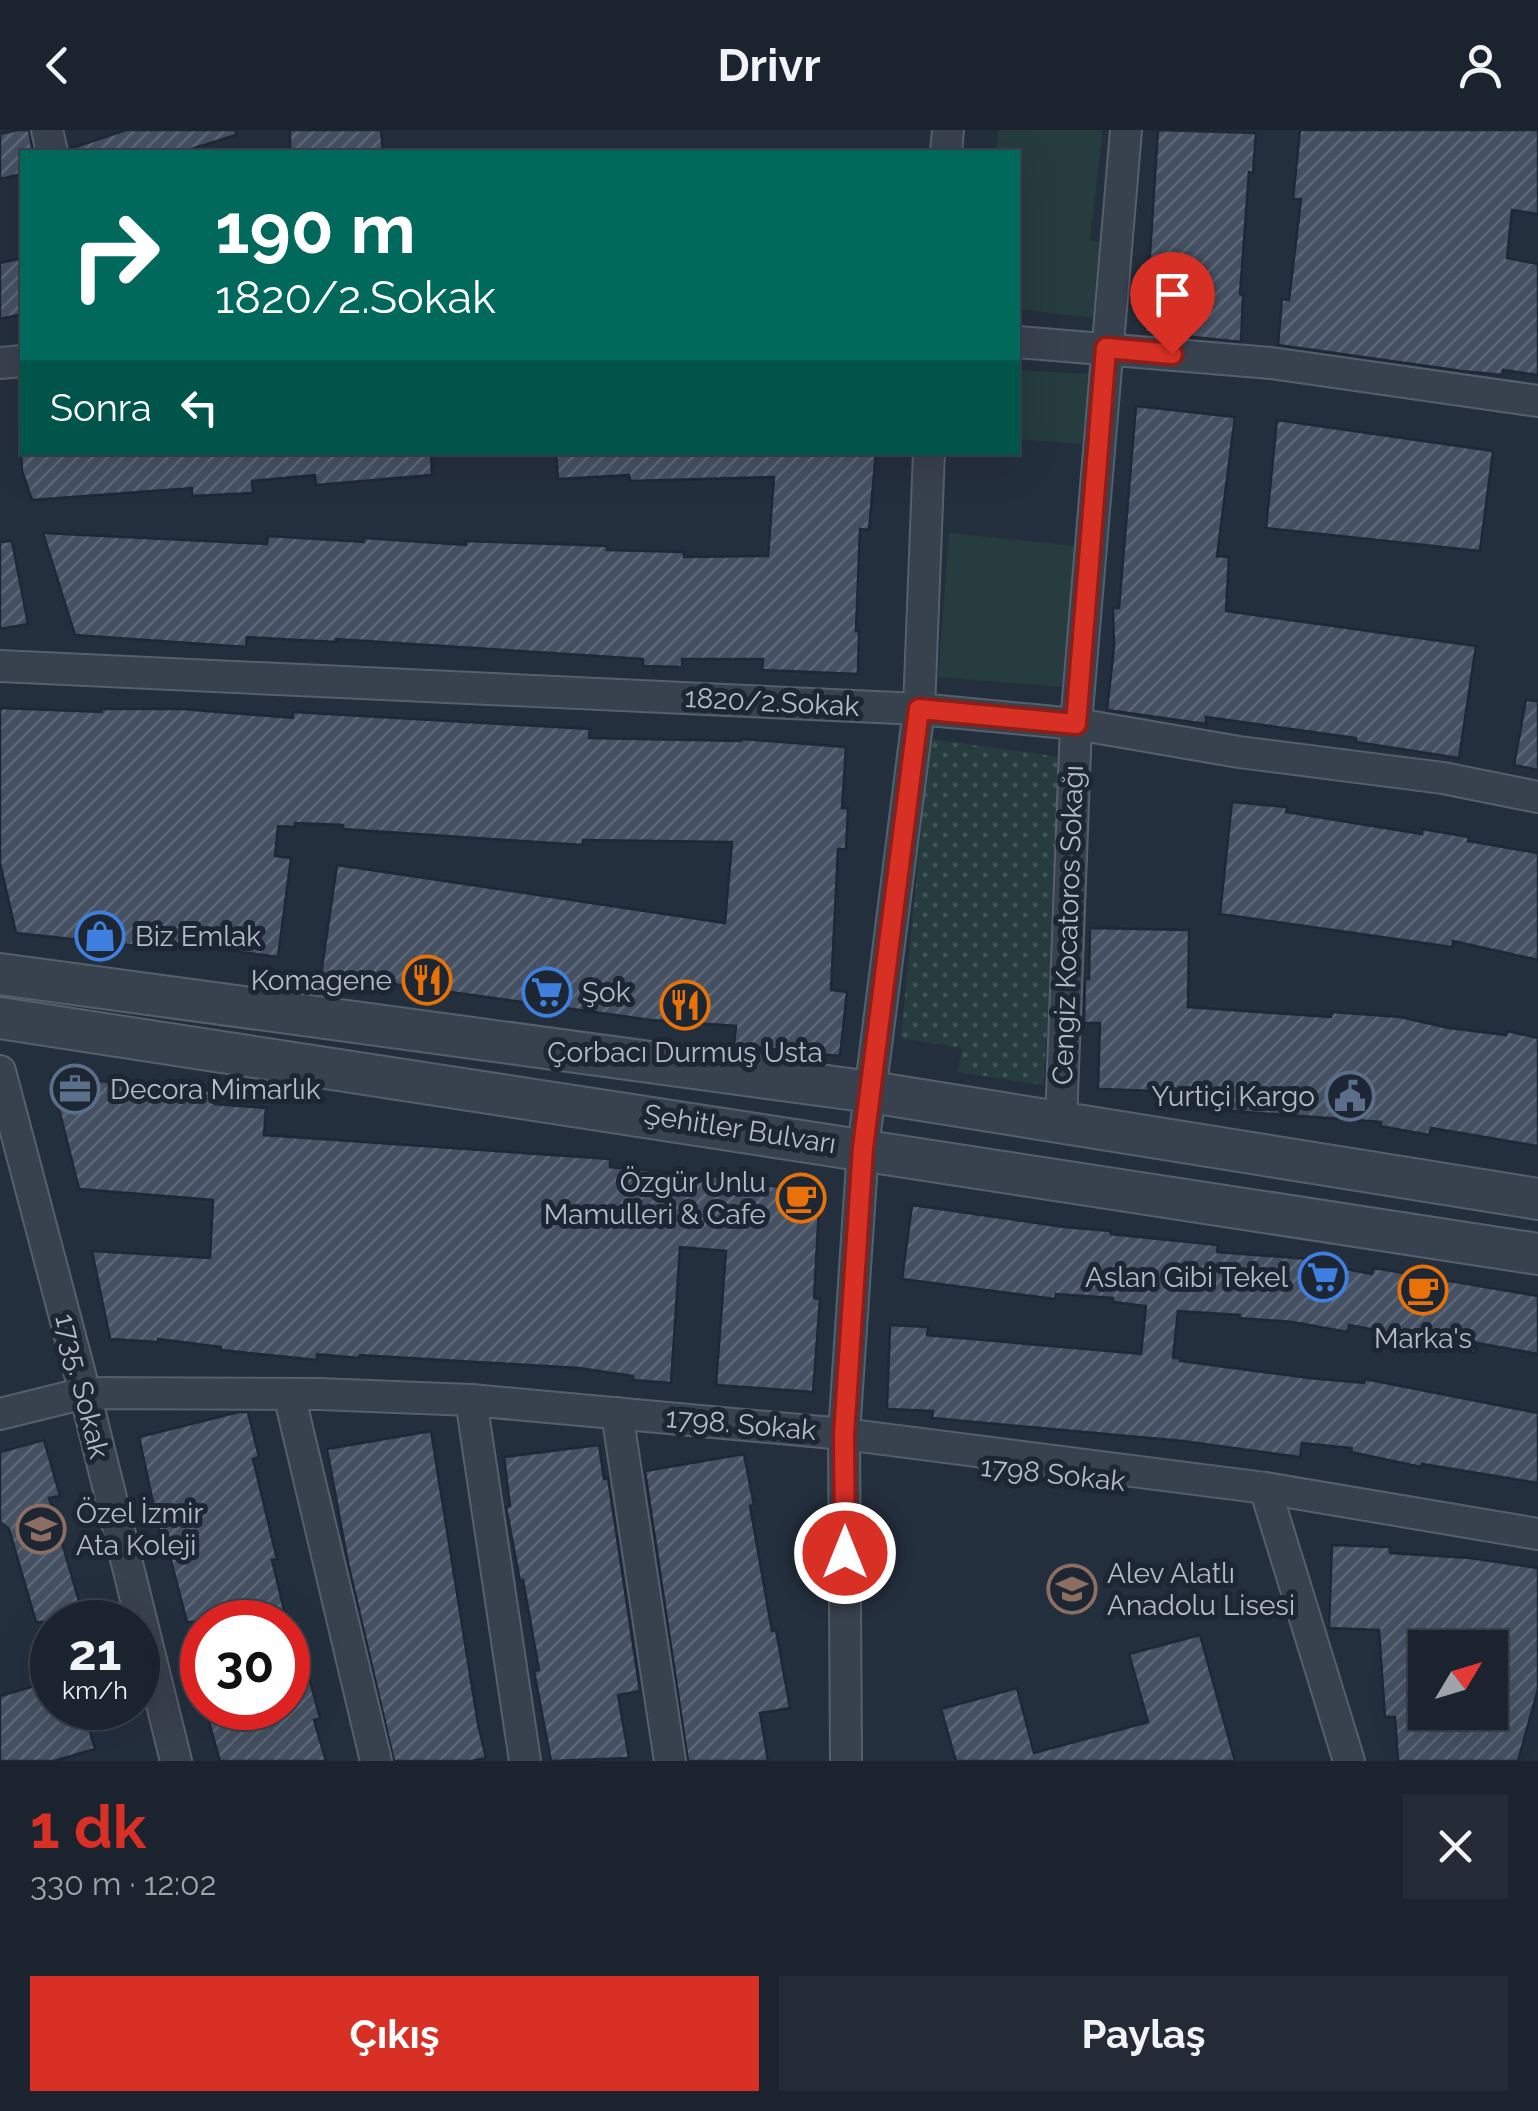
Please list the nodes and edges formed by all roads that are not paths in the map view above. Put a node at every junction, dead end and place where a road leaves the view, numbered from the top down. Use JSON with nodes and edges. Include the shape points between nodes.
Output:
{"nodes":[{"id":1,"x":1126,"y":130,"type":"edge"},
{"id":2,"x":1020,"y":342,"type":"edge"},
{"id":3,"x":1106,"y":348,"type":"junction"},
{"id":4,"x":1538,"y":401,"type":"edge"},
{"id":5,"x":929,"y":455,"type":"edge"},
{"id":6,"x":0,"y":666,"type":"edge"},
{"id":7,"x":919,"y":709,"type":"junction"},
{"id":8,"x":1076,"y":724,"type":"junction"},
{"id":9,"x":1538,"y":797,"type":"edge"},
{"id":10,"x":0,"y":974,"type":"edge"},
{"id":11,"x":0,"y":1018,"type":"edge"},
{"id":12,"x":0,"y":1071,"type":"edge"},
{"id":13,"x":871,"y":1092,"type":"junction"},
{"id":14,"x":1060,"y":1122,"type":"junction"},
{"id":15,"x":863,"y":1148,"type":"junction"},
{"id":16,"x":1538,"y":1198,"type":"edge"},
{"id":17,"x":1538,"y":1254,"type":"edge"},
{"id":18,"x":85,"y":1393,"type":"junction"},
{"id":19,"x":289,"y":1394,"type":"junction"},
{"id":20,"x":471,"y":1400,"type":"junction"},
{"id":21,"x":617,"y":1412,"type":"junction"},
{"id":22,"x":0,"y":1414,"type":"edge"},
{"id":23,"x":844,"y":1434,"type":"junction"},
{"id":24,"x":1266,"y":1488,"type":"junction"},
{"id":25,"x":1538,"y":1534,"type":"edge"},
{"id":26,"x":176,"y":1761,"type":"edge"},
{"id":27,"x":376,"y":1761,"type":"edge"},
{"id":28,"x":525,"y":1761,"type":"edge"},
{"id":29,"x":670,"y":1761,"type":"edge"},
{"id":30,"x":846,"y":1761,"type":"edge"},
{"id":31,"x":1349,"y":1761,"type":"edge"}],
"edges":[{"from":1,"to":3,"type":"street","name":"Cengiz Kocatoros Sokağı"},
{"from":2,"to":3,"type":"street"},
{"from":3,"to":4,"type":"street","via":[[1271,363]]},
{"from":3,"to":8,"type":"street","name":"Cengiz Kocatoros Sokağı"},
{"from":5,"to":7,"type":"street"},
{"from":6,"to":7,"type":"street","name":"1820/2.Sokak"},
{"from":7,"to":8,"type":"street","name":"1820/2.Sokak"},
{"from":7,"to":13,"type":"street"},
{"from":8,"to":9,"type":"street","name":"1820/2.Sokak"},
{"from":8,"to":14,"type":"street","name":"Cengiz Kocatoros Sokağı"},
{"from":10,"to":13,"type":"street","name":"Şehitler Bulvarı"},
{"from":11,"to":15,"type":"street","name":"Şehitler Bulvarı"},
{"from":12,"to":18,"type":"street","name":"1735. Sokak"},
{"from":13,"to":14,"type":"street","name":"Şehitler Bulvarı"},
{"from":13,"to":15,"type":"street"},
{"from":14,"to":16,"type":"street","name":"Şehitler Bulvarı"},
{"from":15,"to":17,"type":"street","name":"Şehitler Bulvarı"},
{"from":15,"to":23,"type":"street"},
{"from":18,"to":19,"type":"street","name":"1798. Sokak"},
{"from":18,"to":22,"type":"street","name":"1798. Sokak"},
{"from":18,"to":26,"type":"street","name":"1735. Sokak"},
{"from":19,"to":20,"type":"street","name":"1798. Sokak"},
{"from":19,"to":27,"type":"street"},
{"from":20,"to":21,"type":"street","name":"1798. Sokak"},
{"from":20,"to":28,"type":"street"},
{"from":21,"to":23,"type":"street","name":"1798. Sokak"},
{"from":21,"to":29,"type":"street"},
{"from":23,"to":24,"type":"street","name":"1798. Sokak"},
{"from":23,"to":30,"type":"street"},
{"from":24,"to":25,"type":"street","name":"1798. Sokak"},
{"from":24,"to":31,"type":"street"}]}
